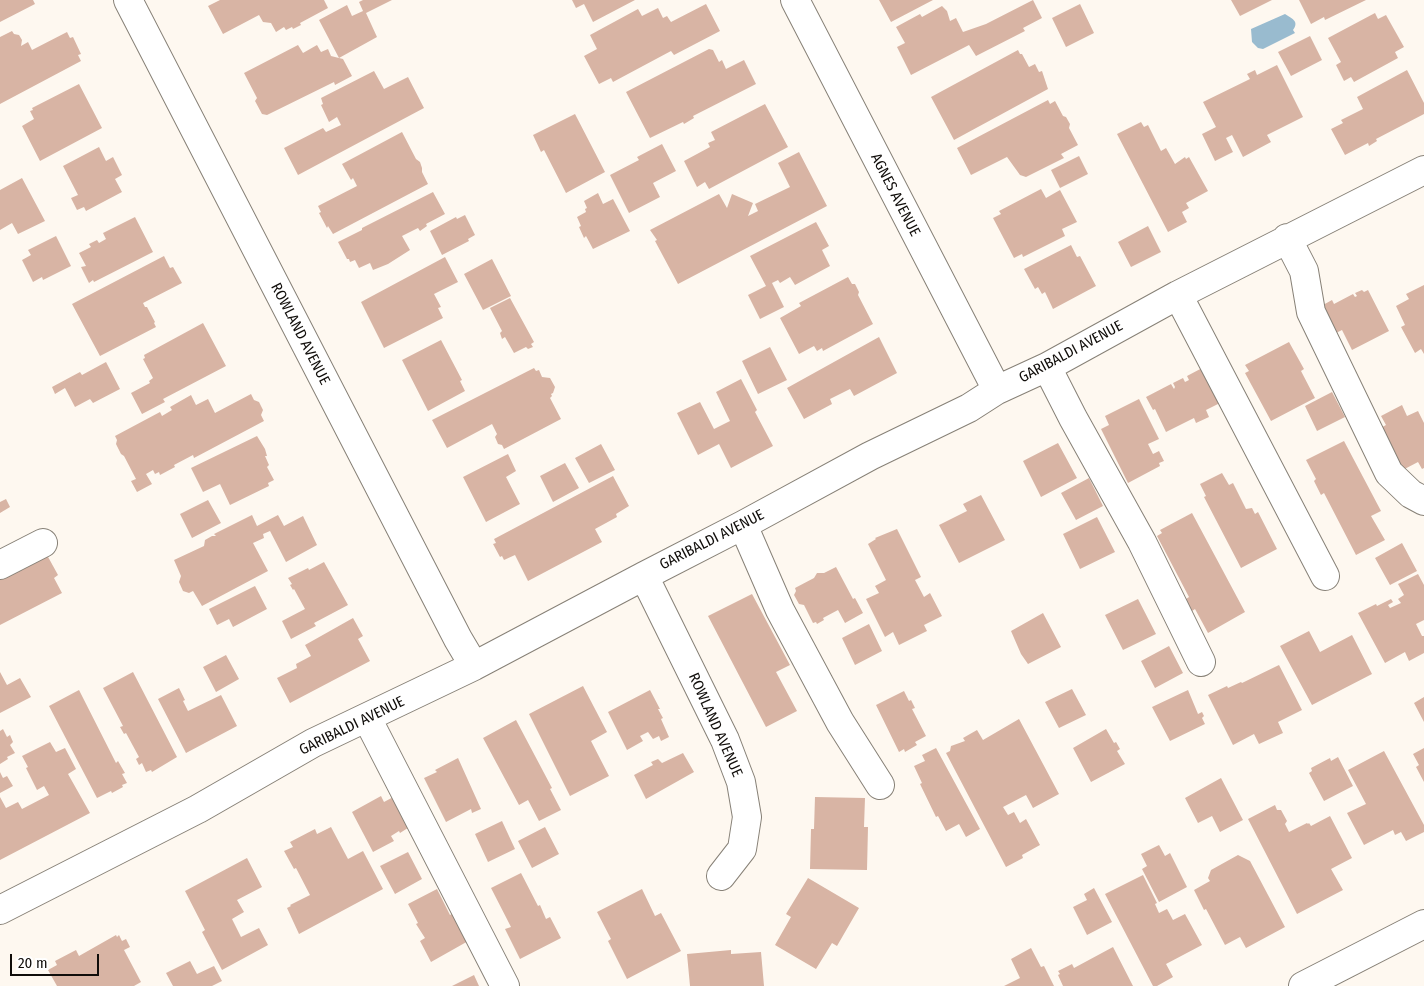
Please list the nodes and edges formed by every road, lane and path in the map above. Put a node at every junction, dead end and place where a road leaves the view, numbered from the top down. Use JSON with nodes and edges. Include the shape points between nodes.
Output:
{"nodes":[{"id":1,"x":128,"y":0,"type":"edge"},
{"id":2,"x":794,"y":0,"type":"edge"},
{"id":3,"x":1424,"y":170,"type":"edge"},
{"id":4,"x":1287,"y":238,"type":"junction"},
{"id":5,"x":1178,"y":295,"type":"junction"},
{"id":6,"x":1047,"y":367,"type":"junction"},
{"id":7,"x":997,"y":390,"type":"junction"},
{"id":8,"x":1424,"y":501,"type":"edge"},
{"id":9,"x":743,"y":525,"type":"junction"},
{"id":10,"x":43,"y":543,"type":"dead end"},
{"id":11,"x":0,"y":565,"type":"edge"},
{"id":12,"x":644,"y":576,"type":"junction"},
{"id":13,"x":1325,"y":576,"type":"dead end"},
{"id":14,"x":1201,"y":662,"type":"dead end"},
{"id":15,"x":474,"y":666,"type":"junction"},
{"id":16,"x":366,"y":718,"type":"junction"},
{"id":17,"x":880,"y":785,"type":"dead end"},
{"id":18,"x":720,"y":876,"type":"dead end"},
{"id":19,"x":0,"y":910,"type":"edge"},
{"id":20,"x":1424,"y":924,"type":"edge"},
{"id":21,"x":505,"y":986,"type":"edge"},
{"id":22,"x":1303,"y":986,"type":"edge"}],
"edges":[{"from":1,"to":15,"type":"street","name":"ROWLAND AVENUE"},
{"from":2,"to":7,"type":"street","name":"AGNES AVENUE"},
{"from":3,"to":4,"type":"street","name":"GARIBALDI AVENUE"},
{"from":4,"to":5,"type":"street","name":"GARIBALDI AVENUE"},
{"from":4,"to":8,"type":"street","via":[[1304,271],[1311,312],[1388,473]]},
{"from":5,"to":6,"type":"street","name":"GARIBALDI AVENUE"},
{"from":5,"to":13,"type":"street"},
{"from":6,"to":7,"type":"street","name":"GARIBALDI AVENUE"},
{"from":6,"to":14,"type":"street","via":[[1142,542]]},
{"from":7,"to":9,"type":"street","name":"GARIBALDI AVENUE","via":[[969,408],[870,456]]},
{"from":9,"to":12,"type":"street","name":"GARIBALDI AVENUE"},
{"from":9,"to":17,"type":"street","via":[[784,618],[840,722]]},
{"from":10,"to":11,"type":"street"},
{"from":12,"to":15,"type":"street","name":"GARIBALDI AVENUE"},
{"from":12,"to":18,"type":"street","name":"ROWLAND AVENUE","via":[[725,740],[741,782],[747,817],[742,849]]},
{"from":15,"to":16,"type":"street","name":"GARIBALDI AVENUE"},
{"from":16,"to":19,"type":"street","name":"GARIBALDI AVENUE","via":[[198,809]]},
{"from":16,"to":21,"type":"street"},
{"from":20,"to":22,"type":"street"}]}
